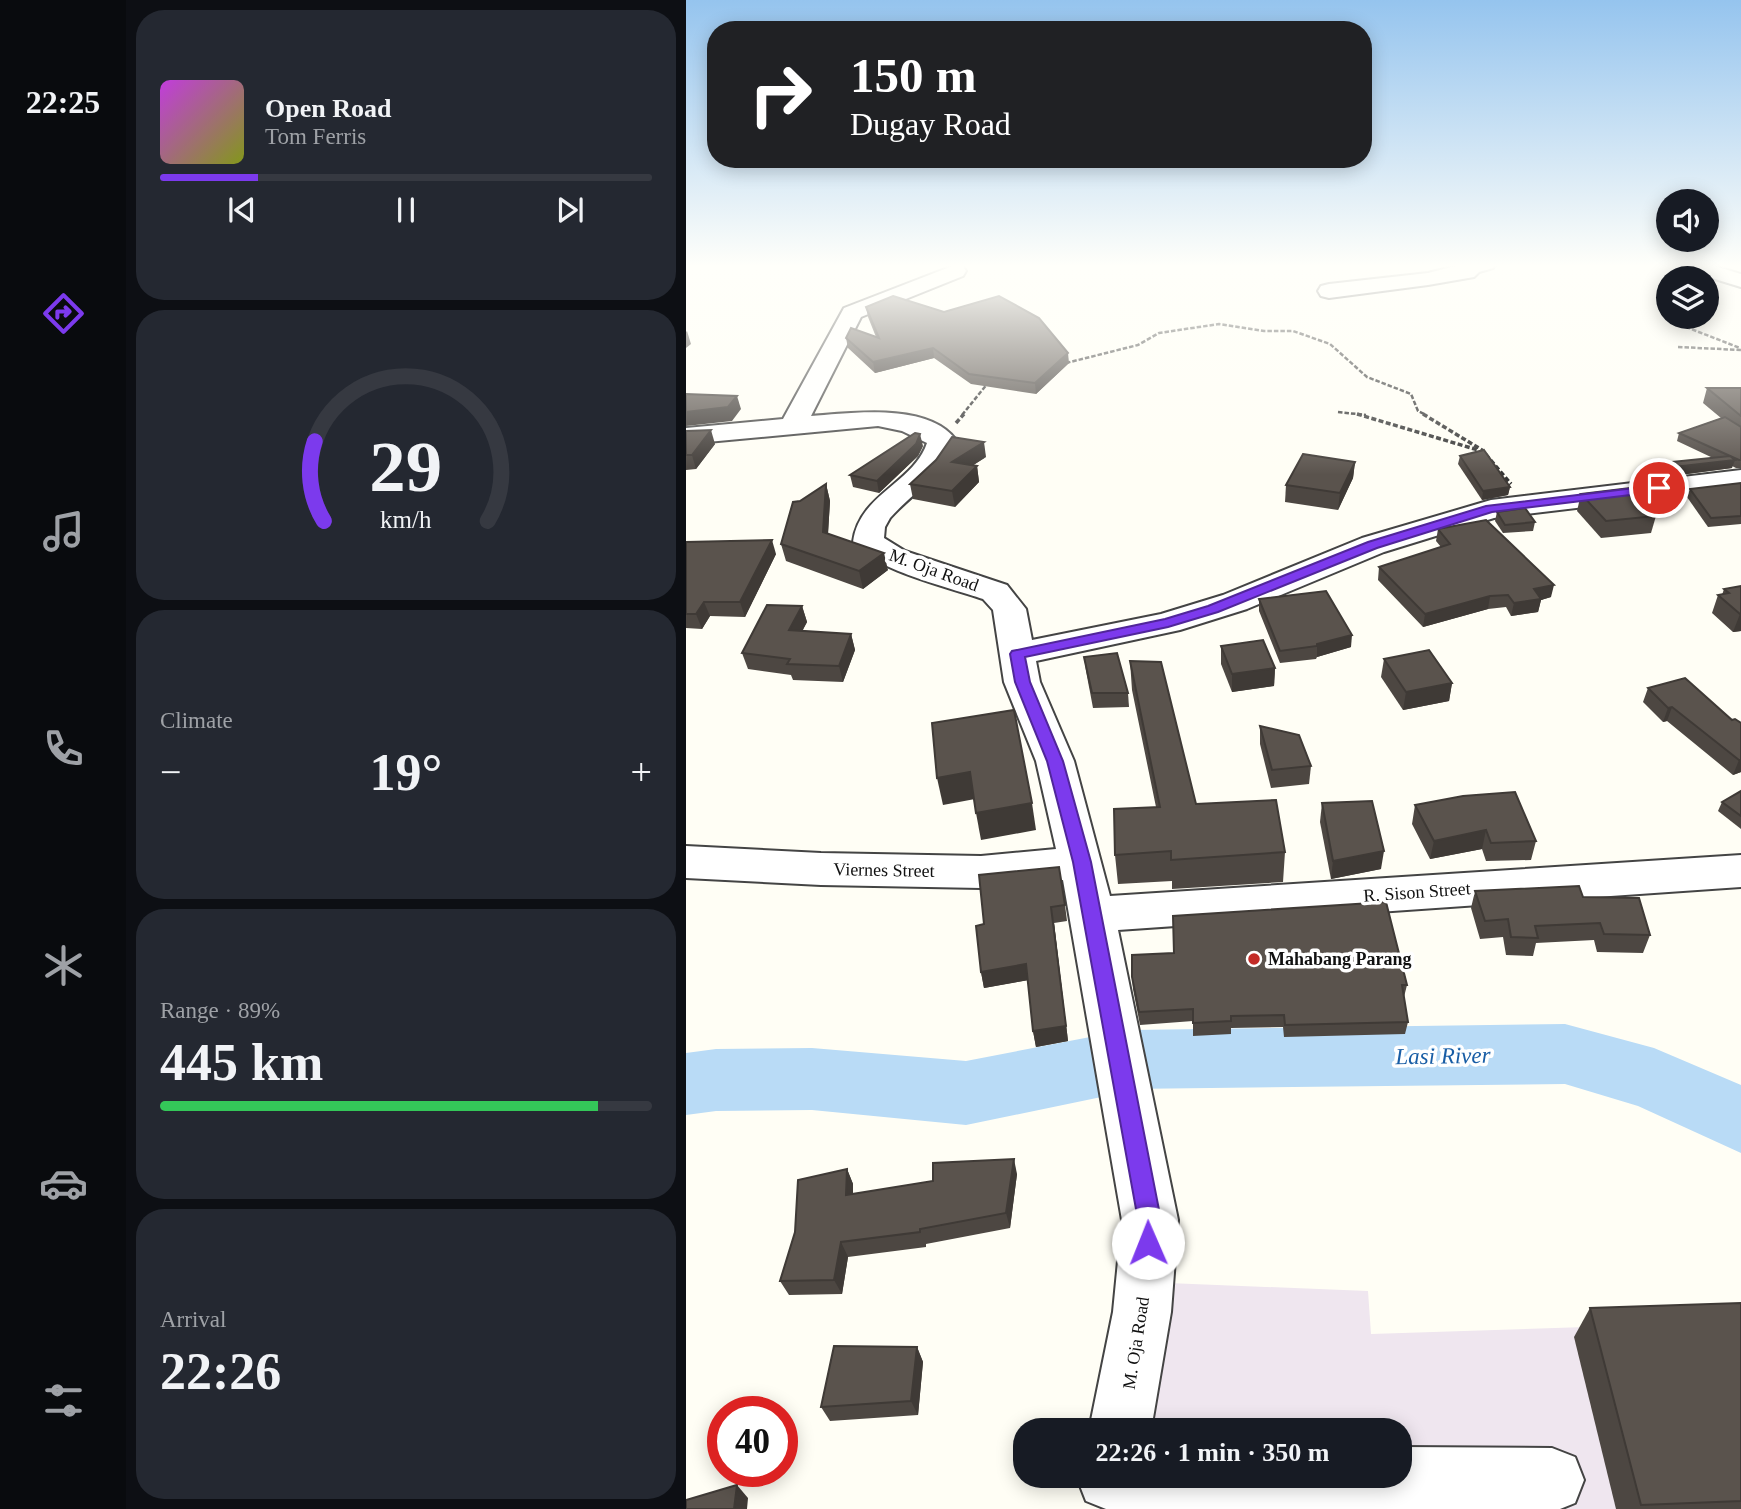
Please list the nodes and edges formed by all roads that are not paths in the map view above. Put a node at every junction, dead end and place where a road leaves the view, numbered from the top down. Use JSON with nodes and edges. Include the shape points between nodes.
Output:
{"nodes":[{"id":1,"x":841,"y":334,"type":"edge"},
{"id":2,"x":792,"y":427,"type":"junction"},
{"id":3,"x":686,"y":436,"type":"edge"},
{"id":4,"x":1741,"y":479,"type":"edge"},
{"id":5,"x":1017,"y":654,"type":"junction"},
{"id":6,"x":686,"y":862,"type":"edge"},
{"id":7,"x":1082,"y":862,"type":"junction"},
{"id":8,"x":1741,"y":871,"type":"edge"},
{"id":9,"x":1093,"y":914,"type":"junction"},
{"id":10,"x":1121,"y":1418,"type":"edge"},
{"id":11,"x":1412,"y":1478,"type":"edge"},
{"id":12,"x":1552,"y":1480,"type":"dead end"}],
"edges":[{"from":1,"to":2,"type":"street"},
{"from":2,"to":3,"type":"street"},
{"from":2,"to":5,"type":"street","name":"M. Oja Road","via":[[878,418],[913,424],[942,440],[939,455],[874,517],[866,533],[868,541],[894,558],[995,592],[1009,609]]},
{"from":4,"to":5,"type":"street","via":[[1490,509],[1385,541],[1235,602],[1168,622]]},
{"from":5,"to":7,"type":"street","name":"M. Oja Road","via":[[1023,682],[1055,761]]},
{"from":6,"to":7,"type":"street","name":"Viernes Street","via":[[981,872]]},
{"from":7,"to":9,"type":"street","name":"M. Oja Road"},
{"from":8,"to":9,"type":"street","name":"R. Sison Street"},
{"from":9,"to":10,"type":"street","name":"M. Oja Road","via":[[1150,1220],[1143,1312]]},
{"from":11,"to":12,"type":"street"}]}
